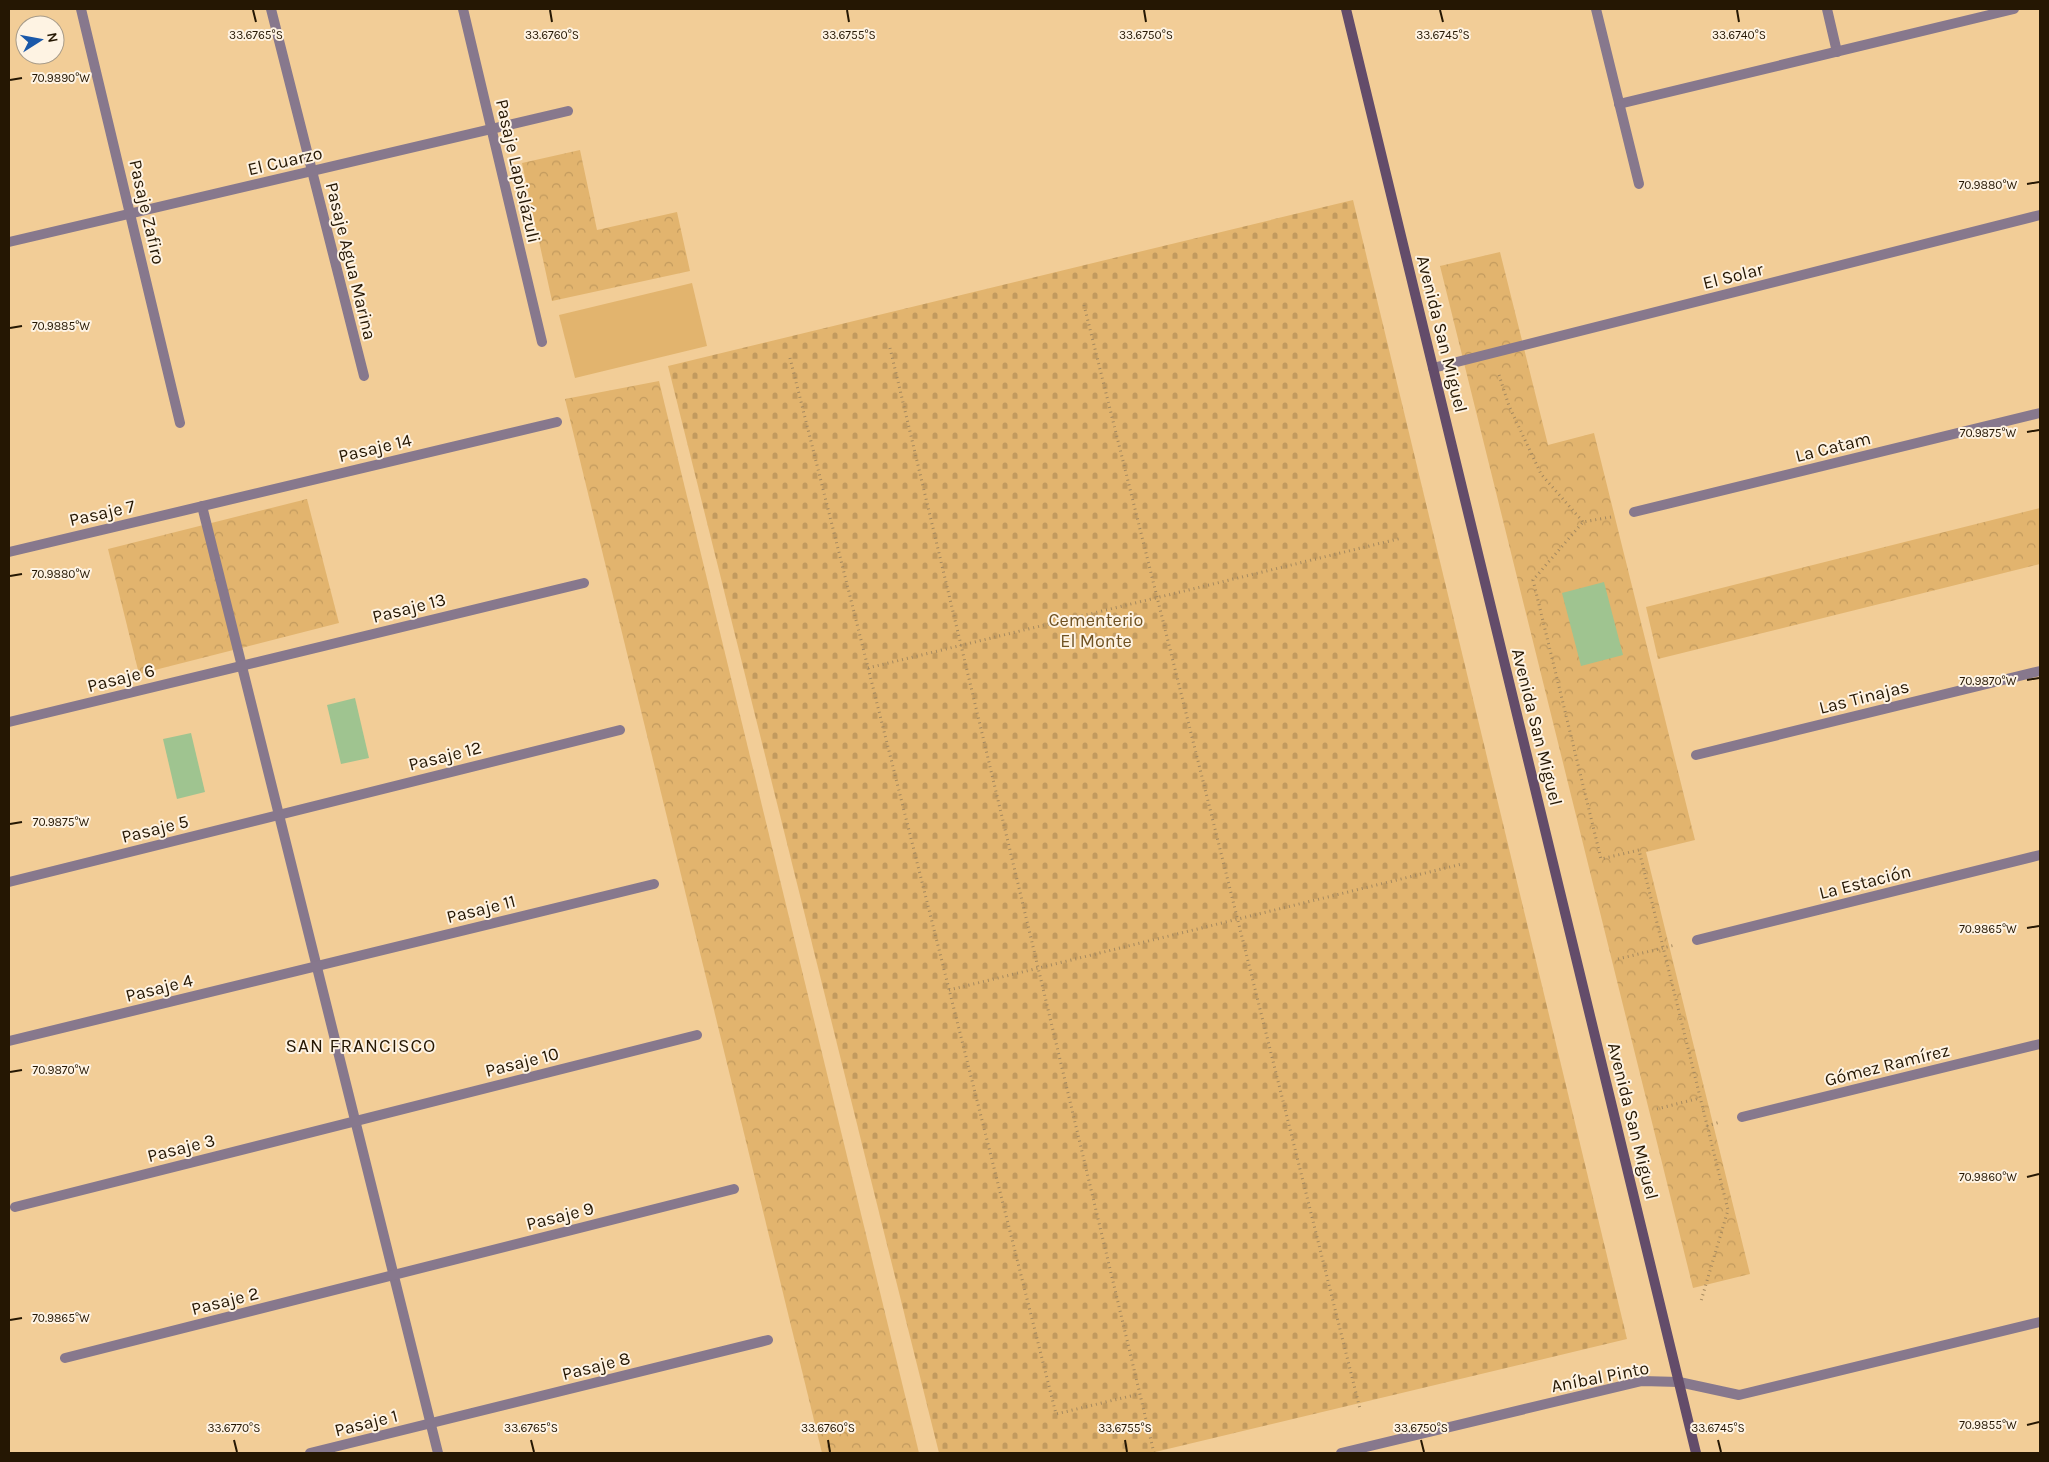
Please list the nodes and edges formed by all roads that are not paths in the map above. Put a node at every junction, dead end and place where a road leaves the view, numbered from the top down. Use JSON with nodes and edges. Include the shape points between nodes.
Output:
{"nodes":[{"id":1,"x":81,"y":9,"type":"edge"},
{"id":2,"x":271,"y":9,"type":"edge"},
{"id":3,"x":462,"y":9,"type":"edge"},
{"id":4,"x":1346,"y":9,"type":"edge"},
{"id":5,"x":1596,"y":9,"type":"edge"},
{"id":6,"x":1827,"y":9,"type":"edge"},
{"id":7,"x":2014,"y":9,"type":"edge"},
{"id":8,"x":1837,"y":52,"type":"junction"},
{"id":9,"x":1620,"y":104,"type":"junction"},
{"id":10,"x":568,"y":111,"type":"dead end"},
{"id":11,"x":491,"y":129,"type":"junction"},
{"id":12,"x":312,"y":171,"type":"junction"},
{"id":13,"x":1638,"y":184,"type":"dead end"},
{"id":14,"x":130,"y":213,"type":"junction"},
{"id":15,"x":2040,"y":215,"type":"edge"},
{"id":16,"x":9,"y":242,"type":"edge"},
{"id":17,"x":542,"y":342,"type":"dead end"},
{"id":18,"x":1433,"y":368,"type":"junction"},
{"id":19,"x":364,"y":376,"type":"dead end"},
{"id":20,"x":2040,"y":413,"type":"edge"},
{"id":21,"x":556,"y":422,"type":"dead end"},
{"id":22,"x":180,"y":423,"type":"dead end"},
{"id":23,"x":202,"y":506,"type":"junction"},
{"id":24,"x":1634,"y":512,"type":"road end"},
{"id":25,"x":9,"y":552,"type":"edge"},
{"id":26,"x":584,"y":583,"type":"dead end"},
{"id":27,"x":242,"y":666,"type":"junction"},
{"id":28,"x":2040,"y":671,"type":"edge"},
{"id":29,"x":9,"y":722,"type":"edge"},
{"id":30,"x":620,"y":730,"type":"dead end"},
{"id":31,"x":1696,"y":755,"type":"dead end"},
{"id":32,"x":279,"y":815,"type":"junction"},
{"id":33,"x":2040,"y":856,"type":"edge"},
{"id":34,"x":9,"y":882,"type":"edge"},
{"id":35,"x":654,"y":884,"type":"dead end"},
{"id":36,"x":1697,"y":940,"type":"road end"},
{"id":37,"x":317,"y":966,"type":"junction"},
{"id":38,"x":697,"y":1035,"type":"dead end"},
{"id":39,"x":9,"y":1042,"type":"edge"},
{"id":40,"x":2040,"y":1044,"type":"edge"},
{"id":41,"x":1742,"y":1117,"type":"dead end"},
{"id":42,"x":355,"y":1121,"type":"junction"},
{"id":43,"x":734,"y":1189,"type":"dead end"},
{"id":44,"x":15,"y":1207,"type":"dead end"},
{"id":45,"x":394,"y":1275,"type":"junction"},
{"id":46,"x":2040,"y":1322,"type":"edge"},
{"id":47,"x":768,"y":1340,"type":"dead end"},
{"id":48,"x":65,"y":1358,"type":"dead end"},
{"id":49,"x":1679,"y":1382,"type":"junction"},
{"id":50,"x":431,"y":1423,"type":"junction"},
{"id":51,"x":310,"y":1453,"type":"edge"},
{"id":52,"x":438,"y":1453,"type":"edge"},
{"id":53,"x":1341,"y":1453,"type":"edge"},
{"id":54,"x":1696,"y":1453,"type":"edge"}],
"edges":[{"from":1,"to":14,"type":"street","name":"Pasaje Zafiro"},
{"from":2,"to":12,"type":"street","name":"Pasaje Agua Marina"},
{"from":3,"to":11,"type":"street","name":"Pasaje Lapislázuli"},
{"from":4,"to":18,"type":"street","name":"Avenida San Miguel"},
{"from":5,"to":9,"type":"street"},
{"from":6,"to":8,"type":"street"},
{"from":7,"to":8,"type":"street"},
{"from":8,"to":9,"type":"street"},
{"from":9,"to":13,"type":"street"},
{"from":10,"to":11,"type":"street","name":"El Cuarzo"},
{"from":11,"to":12,"type":"street","name":"El Cuarzo"},
{"from":11,"to":17,"type":"street","name":"Pasaje Lapislázuli"},
{"from":12,"to":14,"type":"street","name":"El Cuarzo"},
{"from":12,"to":19,"type":"street","name":"Pasaje Agua Marina"},
{"from":14,"to":16,"type":"street","name":"El Cuarzo"},
{"from":14,"to":22,"type":"street","name":"Pasaje Zafiro"},
{"from":15,"to":18,"type":"street","name":"El Solar"},
{"from":18,"to":49,"type":"street","name":"Avenida San Miguel"},
{"from":20,"to":24,"type":"street","name":"La Catam"},
{"from":21,"to":23,"type":"street","name":"Pasaje 14"},
{"from":23,"to":25,"type":"street","name":"Pasaje 7"},
{"from":23,"to":27,"type":"street"},
{"from":26,"to":27,"type":"street","name":"Pasaje 13"},
{"from":27,"to":29,"type":"street","name":"Pasaje 6"},
{"from":27,"to":32,"type":"street"},
{"from":28,"to":31,"type":"street","name":"Las Tinajas"},
{"from":30,"to":32,"type":"street","name":"Pasaje 12"},
{"from":32,"to":34,"type":"street","name":"Pasaje 5"},
{"from":32,"to":37,"type":"street"},
{"from":33,"to":36,"type":"street","name":"La Estación"},
{"from":35,"to":37,"type":"street","name":"Pasaje 11"},
{"from":37,"to":39,"type":"street","name":"Pasaje 4"},
{"from":37,"to":42,"type":"street"},
{"from":38,"to":42,"type":"street","name":"Pasaje 10"},
{"from":40,"to":41,"type":"street","name":"Gómez Ramírez"},
{"from":42,"to":44,"type":"street","name":"Pasaje 3"},
{"from":42,"to":45,"type":"street"},
{"from":43,"to":45,"type":"street","name":"Pasaje 9"},
{"from":45,"to":48,"type":"street","name":"Pasaje 2"},
{"from":45,"to":50,"type":"street"},
{"from":46,"to":49,"type":"street","name":"Aníbal Pinto","via":[[1739,1395]]},
{"from":47,"to":50,"type":"street","name":"Pasaje 8"},
{"from":49,"to":53,"type":"street","name":"Aníbal Pinto","via":[[1642,1381]]},
{"from":49,"to":54,"type":"street","name":"Avenida San Miguel"},
{"from":50,"to":51,"type":"street","name":"Pasaje 1"},
{"from":50,"to":52,"type":"street"}]}
